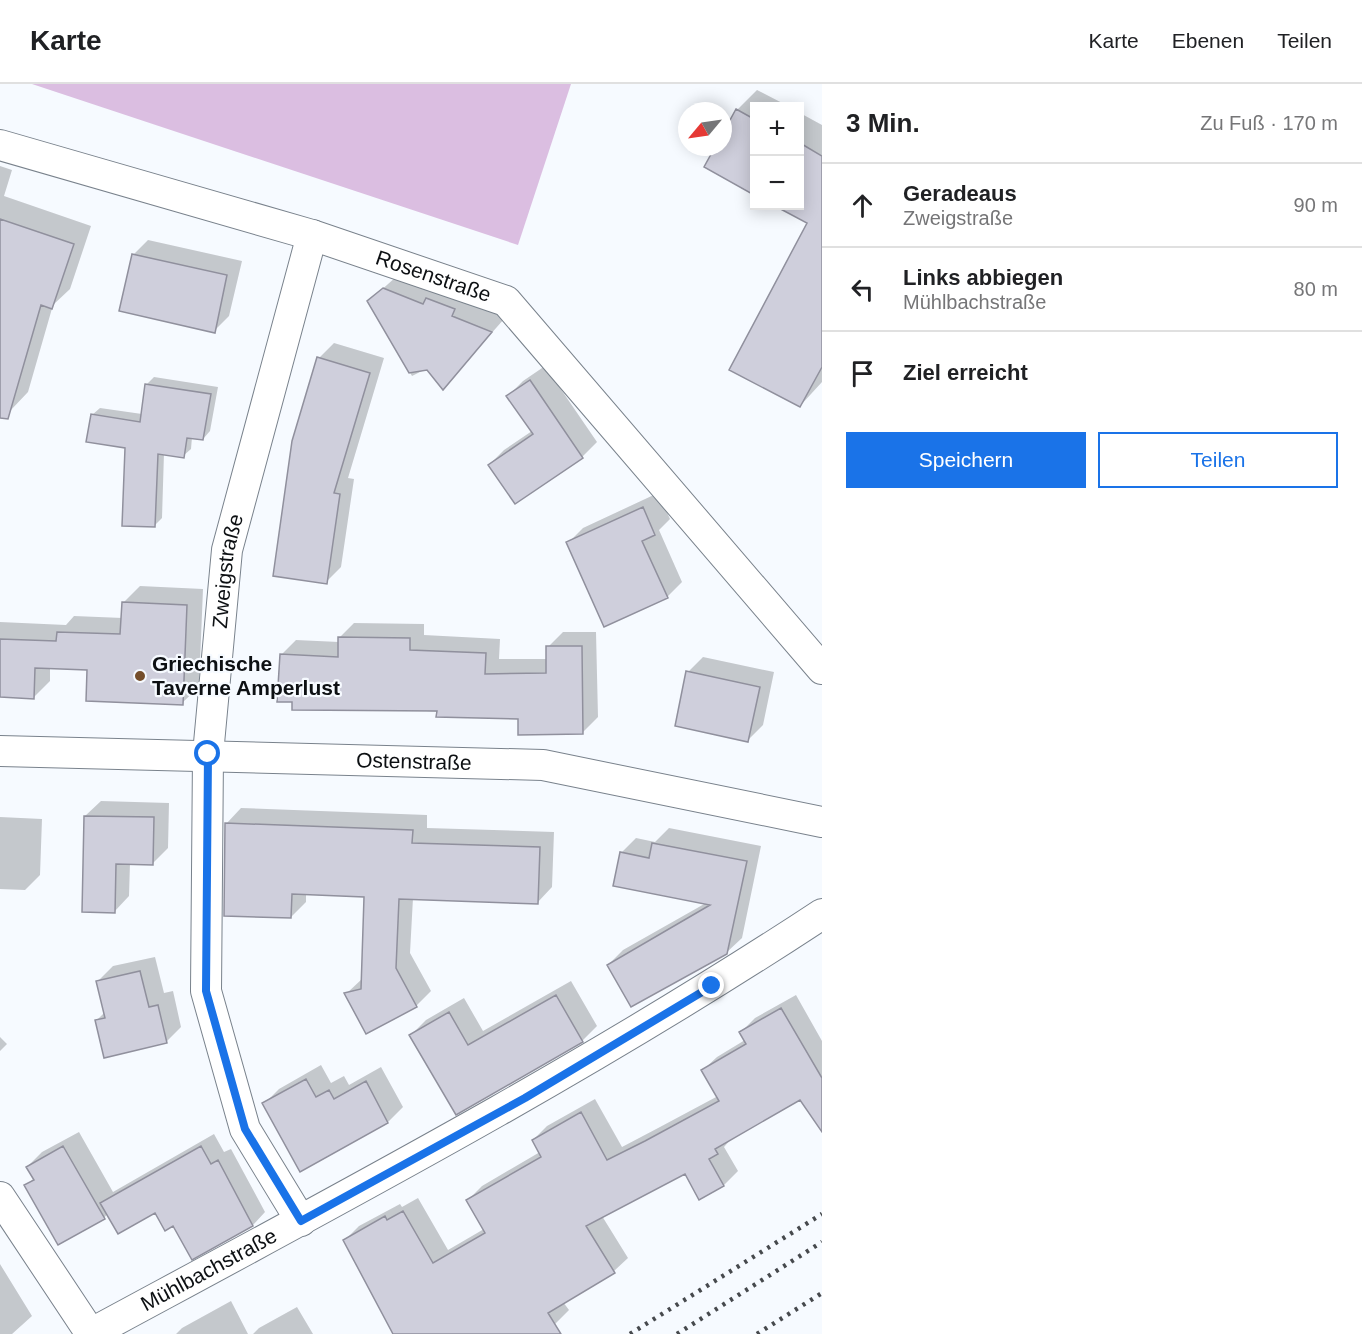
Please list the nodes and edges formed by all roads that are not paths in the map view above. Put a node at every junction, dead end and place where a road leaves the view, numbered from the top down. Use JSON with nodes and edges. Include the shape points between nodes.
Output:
{"nodes":[{"id":1,"x":0,"y":146,"type":"edge"},
{"id":2,"x":312,"y":235,"type":"junction"},
{"id":3,"x":822,"y":669,"type":"edge"},
{"id":4,"x":0,"y":751,"type":"edge"},
{"id":5,"x":208,"y":754,"type":"junction"},
{"id":6,"x":822,"y":822,"type":"edge"},
{"id":7,"x":822,"y":914,"type":"edge"},
{"id":8,"x":0,"y":1197,"type":"edge"},
{"id":9,"x":301,"y":1221,"type":"junction"},
{"id":10,"x":91,"y":1334,"type":"edge"}],
"edges":[{"from":1,"to":2,"type":"street","name":"Rosenstraße"},
{"from":2,"to":3,"type":"street","name":"Rosenstraße","via":[[506,301]]},
{"from":2,"to":5,"type":"street","name":"Zweigstraße","via":[[227,550]]},
{"from":4,"to":5,"type":"street","name":"Ostenstraße"},
{"from":5,"to":6,"type":"street","name":"Ostenstraße","via":[[543,765]]},
{"from":5,"to":9,"type":"street","name":"Zweigstraße","via":[[206,991],[245,1129]]},
{"from":7,"to":9,"type":"street","name":"Mühlbachstraße","via":[[712,986],[525,1098]]},
{"from":8,"to":10,"type":"street"},
{"from":9,"to":10,"type":"street","name":"Mühlbachstraße"}]}
